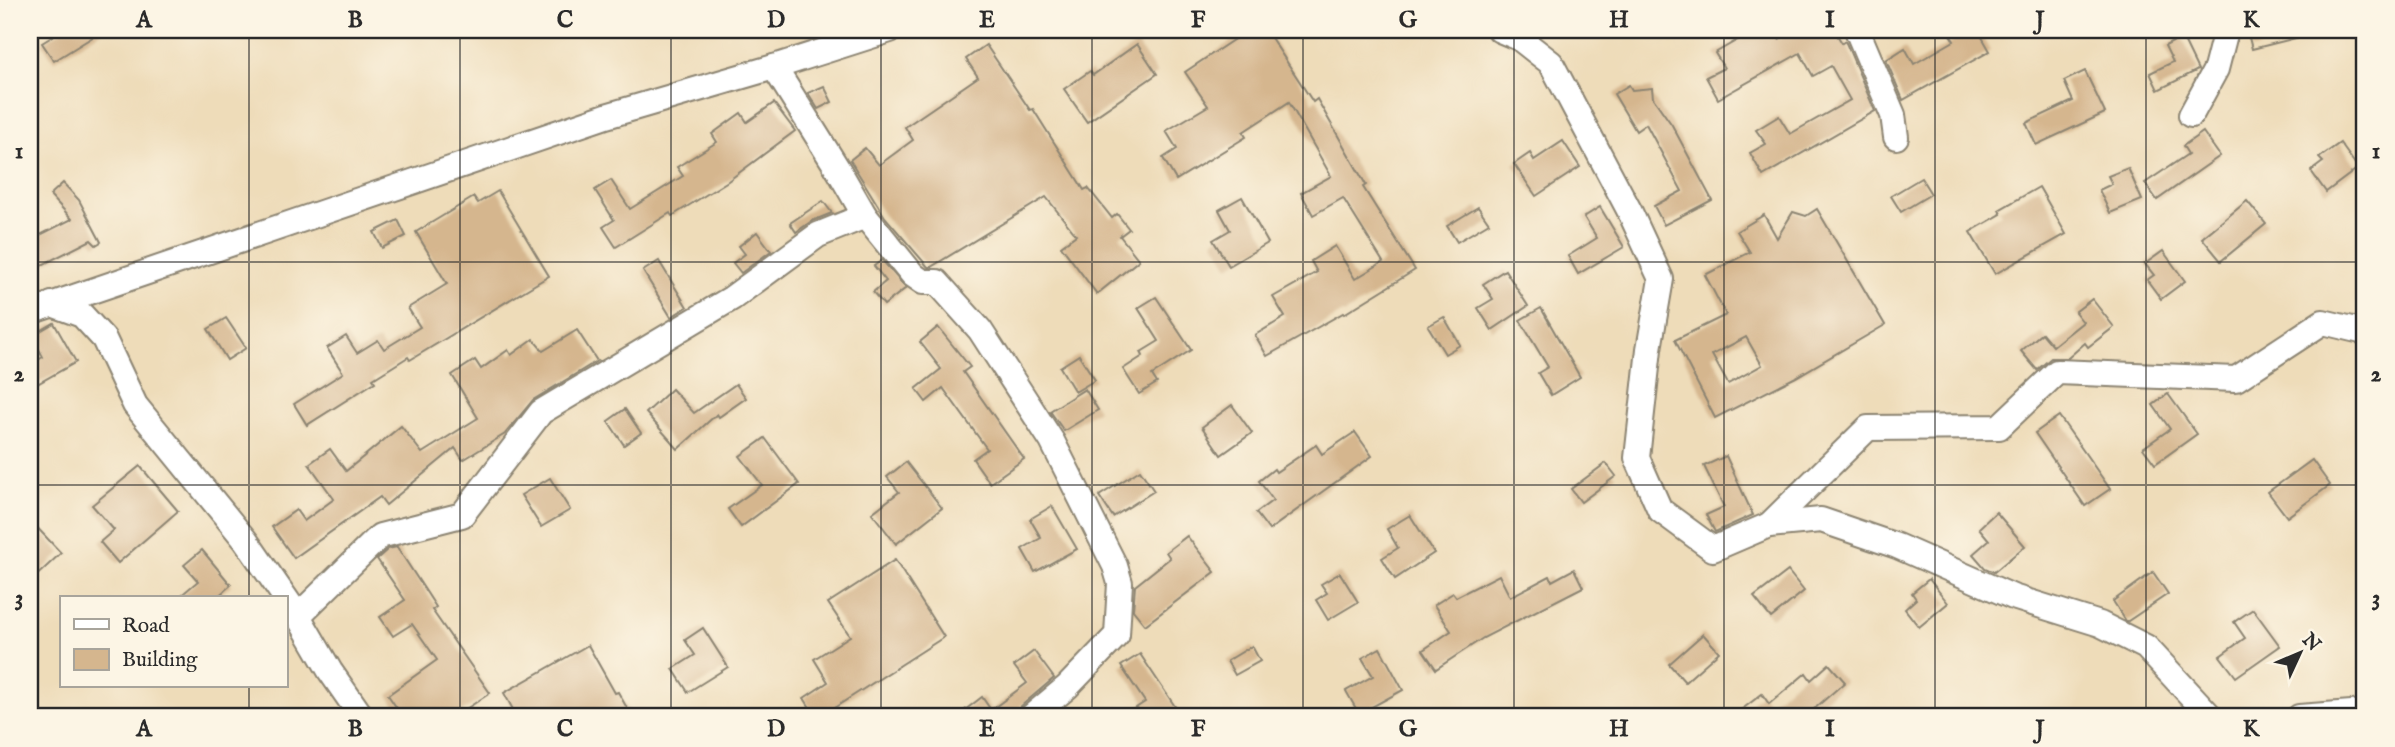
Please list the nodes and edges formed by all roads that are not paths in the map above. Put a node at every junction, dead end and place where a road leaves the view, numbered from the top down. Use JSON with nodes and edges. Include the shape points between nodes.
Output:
{"nodes":[{"id":1,"x":890,"y":30,"type":"edge"},
{"id":2,"x":1500,"y":30,"type":"edge"},
{"id":3,"x":1857,"y":30,"type":"edge"},
{"id":4,"x":2226,"y":30,"type":"edge"},
{"id":5,"x":774,"y":67,"type":"junction"},
{"id":6,"x":2191,"y":115,"type":"dead end"},
{"id":7,"x":1896,"y":137,"type":"dead end"},
{"id":8,"x":865,"y":216,"type":"junction"},
{"id":9,"x":41,"y":308,"type":"edge"},
{"id":10,"x":2365,"y":332,"type":"edge"},
{"id":11,"x":1769,"y":525,"type":"junction"},
{"id":12,"x":284,"y":596,"type":"edge"},
{"id":13,"x":287,"y":600,"type":"edge"},
{"id":14,"x":298,"y":616,"type":"junction"},
{"id":15,"x":2365,"y":712,"type":"edge"},
{"id":16,"x":362,"y":717,"type":"edge"},
{"id":17,"x":1031,"y":717,"type":"edge"},
{"id":18,"x":2211,"y":717,"type":"edge"},
{"id":19,"x":2299,"y":717,"type":"edge"}],
"edges":[{"from":1,"to":5,"type":"street"},
{"from":2,"to":11,"type":"street","via":[[1551,63],[1661,279],[1637,458],[1660,510],[1713,549]]},
{"from":3,"to":7,"type":"street","via":[[1893,115]]},
{"from":4,"to":6,"type":"street","via":[[2216,69]]},
{"from":5,"to":8,"type":"street"},
{"from":5,"to":9,"type":"street","via":[[606,116]]},
{"from":8,"to":14,"type":"street","via":[[818,234],[732,298],[541,412],[462,515],[380,536]]},
{"from":8,"to":17,"type":"street","via":[[913,275],[923,282],[937,282],[980,330],[1052,441],[1115,566],[1120,583],[1116,635]]},
{"from":9,"to":12,"type":"street","via":[[82,315],[104,340],[135,405],[246,541]]},
{"from":10,"to":11,"type":"street","via":[[2323,321],[2236,379],[2057,372],[1999,427],[1868,428]]},
{"from":11,"to":18,"type":"street","via":[[1821,520],[1896,546],[2012,597],[2101,624],[2146,647]]},
{"from":13,"to":14,"type":"street"},
{"from":14,"to":16,"type":"street"},
{"from":15,"to":19,"type":"street"}]}
